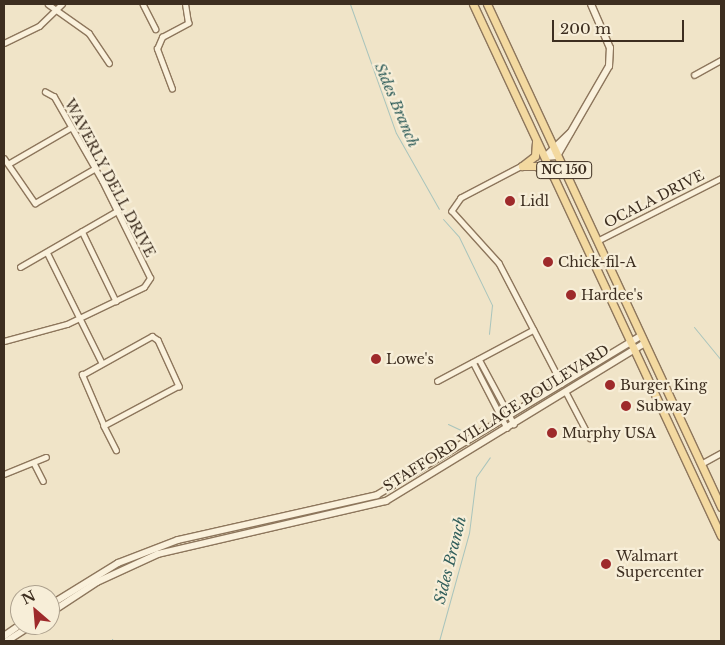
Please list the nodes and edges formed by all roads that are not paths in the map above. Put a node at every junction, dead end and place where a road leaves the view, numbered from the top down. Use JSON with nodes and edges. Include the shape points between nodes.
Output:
{"nodes":[{"id":1,"x":48,"y":4,"type":"edge"},
{"id":2,"x":62,"y":4,"type":"edge"},
{"id":3,"x":143,"y":4,"type":"edge"},
{"id":4,"x":185,"y":4,"type":"edge"},
{"id":5,"x":473,"y":4,"type":"edge"},
{"id":6,"x":487,"y":4,"type":"edge"},
{"id":7,"x":591,"y":4,"type":"edge"},
{"id":8,"x":57,"y":10,"type":"junction"},
{"id":9,"x":156,"y":29,"type":"dead end"},
{"id":10,"x":4,"y":43,"type":"edge"},
{"id":11,"x":721,"y":60,"type":"edge"},
{"id":12,"x":109,"y":63,"type":"dead end"},
{"id":13,"x":694,"y":75,"type":"dead end"},
{"id":14,"x":172,"y":89,"type":"dead end"},
{"id":15,"x":46,"y":92,"type":"dead end"},
{"id":16,"x":70,"y":128,"type":"junction"},
{"id":17,"x":573,"y":131,"type":"junction"},
{"id":18,"x":536,"y":138,"type":"junction"},
{"id":19,"x":553,"y":147,"type":"junction"},
{"id":20,"x":557,"y":156,"type":"junction"},
{"id":21,"x":544,"y":157,"type":"junction"},
{"id":22,"x":4,"y":158,"type":"edge"},
{"id":23,"x":8,"y":164,"type":"junction"},
{"id":24,"x":522,"y":166,"type":"junction"},
{"id":25,"x":94,"y":170,"type":"junction"},
{"id":26,"x":554,"y":178,"type":"junction"},
{"id":27,"x":721,"y":178,"type":"edge"},
{"id":28,"x":564,"y":198,"type":"junction"},
{"id":29,"x":117,"y":211,"type":"junction"},
{"id":30,"x":82,"y":232,"type":"junction"},
{"id":31,"x":597,"y":241,"type":"junction"},
{"id":32,"x":47,"y":252,"type":"junction"},
{"id":33,"x":20,"y":267,"type":"dead end"},
{"id":34,"x":116,"y":301,"type":"junction"},
{"id":35,"x":79,"y":318,"type":"junction"},
{"id":36,"x":533,"y":330,"type":"junction"},
{"id":37,"x":643,"y":340,"type":"junction"},
{"id":38,"x":4,"y":341,"type":"edge"},
{"id":39,"x":630,"y":341,"type":"junction"},
{"id":40,"x":634,"y":349,"type":"junction"},
{"id":41,"x":479,"y":359,"type":"junction"},
{"id":42,"x":473,"y":362,"type":"junction"},
{"id":43,"x":102,"y":363,"type":"junction"},
{"id":44,"x":437,"y":381,"type":"dead end"},
{"id":45,"x":562,"y":384,"type":"junction"},
{"id":46,"x":494,"y":388,"type":"junction"},
{"id":47,"x":487,"y":391,"type":"junction"},
{"id":48,"x":566,"y":392,"type":"junction"},
{"id":49,"x":510,"y":416,"type":"junction"},
{"id":50,"x":502,"y":420,"type":"junction"},
{"id":51,"x":514,"y":424,"type":"junction"},
{"id":52,"x":104,"y":426,"type":"junction"},
{"id":53,"x":506,"y":428,"type":"junction"},
{"id":54,"x":590,"y":438,"type":"dead end"},
{"id":55,"x":116,"y":450,"type":"dead end"},
{"id":56,"x":721,"y":453,"type":"edge"},
{"id":57,"x":46,"y":457,"type":"dead end"},
{"id":58,"x":34,"y":463,"type":"junction"},
{"id":59,"x":701,"y":464,"type":"junction"},
{"id":60,"x":4,"y":474,"type":"edge"},
{"id":61,"x":44,"y":481,"type":"dead end"},
{"id":62,"x":721,"y":507,"type":"edge"},
{"id":63,"x":721,"y":536,"type":"edge"},
{"id":64,"x":60,"y":599,"type":"edge"},
{"id":65,"x":60,"y":606,"type":"edge"}],
"edges":[{"from":1,"to":8,"type":"street"},
{"from":2,"to":8,"type":"street"},
{"from":3,"to":9,"type":"street"},
{"from":4,"to":14,"type":"street","via":[[188,23],[164,36],[157,49]]},
{"from":5,"to":18,"type":"main road","number":"NC 150"},
{"from":6,"to":19,"type":"main road","number":"NC 150"},
{"from":7,"to":17,"type":"main road","via":[[611,58]]},
{"from":8,"to":10,"type":"street","via":[[39,26]]},
{"from":8,"to":12,"type":"street","via":[[94,38]]},
{"from":11,"to":13,"type":"street"},
{"from":15,"to":16,"type":"street","name":"WAVERLY DELL DRIVE","via":[[54,97]]},
{"from":16,"to":23,"type":"street"},
{"from":16,"to":25,"type":"street","name":"WAVERLY DELL DRIVE"},
{"from":17,"to":19,"type":"main road"},
{"from":17,"to":20,"type":"main road"},
{"from":18,"to":21,"type":"main road","number":"NC 150"},
{"from":18,"to":24,"type":"main road","via":[[535,156]]},
{"from":19,"to":20,"type":"main road","number":"NC 150"},
{"from":19,"to":21,"type":"main road"},
{"from":20,"to":21,"type":"main road"},
{"from":20,"to":31,"type":"main road","number":"NC 150"},
{"from":21,"to":26,"type":"main road","number":"NC 150"},
{"from":22,"to":23,"type":"street"},
{"from":23,"to":25,"type":"street","via":[[35,203]]},
{"from":24,"to":26,"type":"main road","via":[[536,166]]},
{"from":24,"to":36,"type":"street","via":[[461,198],[452,211],[499,263]]},
{"from":25,"to":29,"type":"street","name":"WAVERLY DELL DRIVE"},
{"from":26,"to":28,"type":"main road","number":"NC 150"},
{"from":27,"to":31,"type":"street","name":"OCALA DRIVE"},
{"from":28,"to":31,"type":"main road","via":[[587,238]]},
{"from":28,"to":39,"type":"main road","number":"NC 150"},
{"from":29,"to":30,"type":"street"},
{"from":29,"to":34,"type":"street","name":"WAVERLY DELL DRIVE","via":[[150,278],[144,287]]},
{"from":30,"to":32,"type":"street"},
{"from":30,"to":34,"type":"street"},
{"from":31,"to":37,"type":"main road","number":"NC 150"},
{"from":32,"to":33,"type":"street"},
{"from":32,"to":35,"type":"street"},
{"from":34,"to":35,"type":"street"},
{"from":35,"to":38,"type":"street"},
{"from":35,"to":43,"type":"street"},
{"from":36,"to":41,"type":"street"},
{"from":36,"to":45,"type":"street"},
{"from":37,"to":39,"type":"main road","name":"STAFFORD VILLAGE BOULEVARD"},
{"from":37,"to":40,"type":"main road","name":"STAFFORD VILLAGE BOULEVARD"},
{"from":37,"to":59,"type":"main road","number":"NC 150"},
{"from":39,"to":40,"type":"main road","number":"NC 150"},
{"from":39,"to":45,"type":"main road","name":"STAFFORD VILLAGE BOULEVARD"},
{"from":40,"to":48,"type":"main road","name":"STAFFORD VILLAGE BOULEVARD"},
{"from":40,"to":63,"type":"main road","number":"NC 150"},
{"from":41,"to":42,"type":"street"},
{"from":41,"to":46,"type":"street"},
{"from":42,"to":44,"type":"street"},
{"from":42,"to":47,"type":"street"},
{"from":43,"to":52,"type":"street","via":[[82,374],[81,381]]},
{"from":43,"to":52,"type":"street","via":[[155,337],[180,383]]},
{"from":45,"to":49,"type":"main road","name":"STAFFORD VILLAGE BOULEVARD"},
{"from":46,"to":47,"type":"street"},
{"from":46,"to":49,"type":"street"},
{"from":47,"to":50,"type":"street"},
{"from":48,"to":51,"type":"main road","name":"STAFFORD VILLAGE BOULEVARD"},
{"from":48,"to":54,"type":"street"},
{"from":49,"to":50,"type":"main road","name":"STAFFORD VILLAGE BOULEVARD"},
{"from":49,"to":51,"type":"street"},
{"from":50,"to":53,"type":"street"},
{"from":50,"to":64,"type":"main road","name":"STAFFORD VILLAGE BOULEVARD","via":[[377,495],[178,540],[118,563]]},
{"from":51,"to":53,"type":"main road","name":"STAFFORD VILLAGE BOULEVARD"},
{"from":52,"to":55,"type":"street"},
{"from":53,"to":65,"type":"main road","name":"STAFFORD VILLAGE BOULEVARD","via":[[386,501],[158,554],[97,582]]},
{"from":56,"to":59,"type":"street"},
{"from":57,"to":58,"type":"street"},
{"from":58,"to":60,"type":"street"},
{"from":58,"to":61,"type":"street"},
{"from":59,"to":62,"type":"main road","number":"NC 150"}]}
